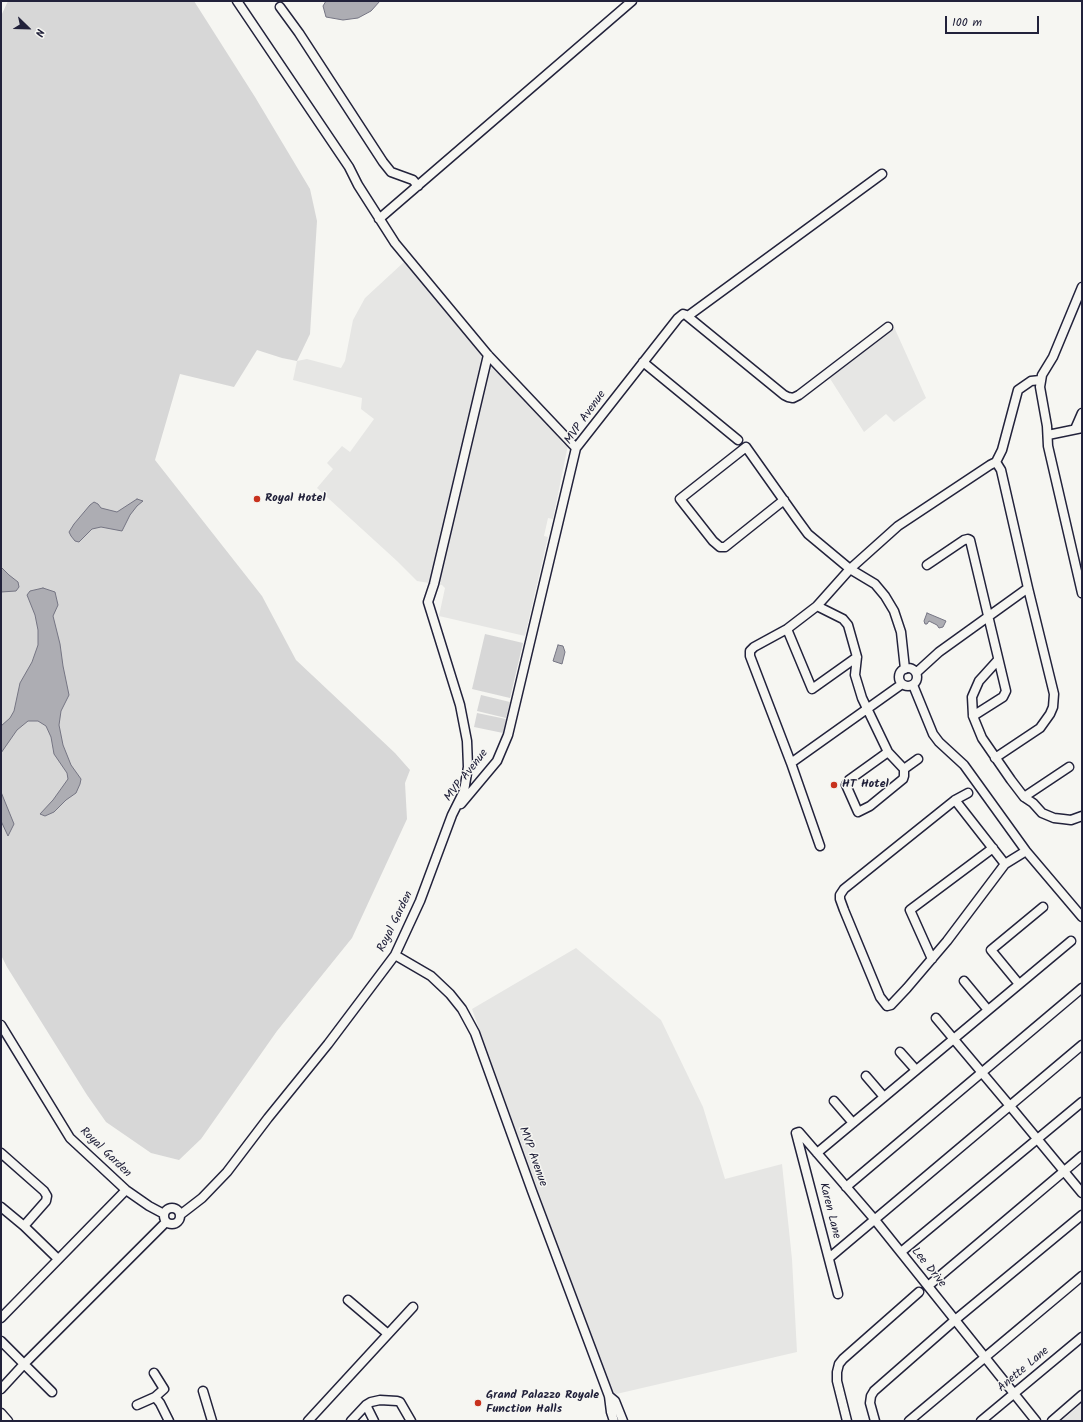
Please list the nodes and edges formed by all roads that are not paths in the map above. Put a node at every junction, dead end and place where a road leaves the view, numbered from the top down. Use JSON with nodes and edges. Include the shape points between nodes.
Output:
{"nodes":[{"id":1,"x":237,"y":1,"type":"edge"},
{"id":2,"x":632,"y":1,"type":"edge"},
{"id":3,"x":280,"y":7,"type":"dead end"},
{"id":4,"x":882,"y":174,"type":"dead end"},
{"id":5,"x":418,"y":186,"type":"junction"},
{"id":6,"x":379,"y":219,"type":"junction"},
{"id":7,"x":1082,"y":287,"type":"edge"},
{"id":8,"x":688,"y":316,"type":"junction"},
{"id":9,"x":888,"y":327,"type":"dead end"},
{"id":10,"x":488,"y":355,"type":"junction"},
{"id":11,"x":643,"y":362,"type":"junction"},
{"id":12,"x":1040,"y":380,"type":"junction"},
{"id":13,"x":1082,"y":413,"type":"edge"},
{"id":14,"x":1079,"y":428,"type":"edge"},
{"id":15,"x":1048,"y":435,"type":"junction"},
{"id":16,"x":738,"y":440,"type":"dead end"},
{"id":17,"x":576,"y":448,"type":"junction"},
{"id":18,"x":996,"y":462,"type":"junction"},
{"id":19,"x":784,"y":500,"type":"junction"},
{"id":20,"x":927,"y":565,"type":"dead end"},
{"id":21,"x":850,"y":569,"type":"junction"},
{"id":22,"x":1028,"y":588,"type":"junction"},
{"id":23,"x":1082,"y":593,"type":"edge"},
{"id":24,"x":817,"y":606,"type":"junction"},
{"id":25,"x":988,"y":617,"type":"junction"},
{"id":26,"x":787,"y":629,"type":"junction"},
{"id":27,"x":857,"y":657,"type":"junction"},
{"id":28,"x":998,"y":660,"type":"junction"},
{"id":29,"x":905,"y":669,"type":"junction"},
{"id":30,"x":916,"y":673,"type":"junction"},
{"id":31,"x":902,"y":684,"type":"junction"},
{"id":32,"x":913,"y":685,"type":"junction"},
{"id":33,"x":867,"y":707,"type":"junction"},
{"id":34,"x":973,"y":716,"type":"junction"},
{"id":35,"x":888,"y":752,"type":"junction"},
{"id":36,"x":995,"y":758,"type":"junction"},
{"id":37,"x":918,"y":759,"type":"dead end"},
{"id":38,"x":791,"y":763,"type":"junction"},
{"id":39,"x":1069,"y":768,"type":"dead end"},
{"id":40,"x":904,"y":769,"type":"junction"},
{"id":41,"x":968,"y":793,"type":"dead end"},
{"id":42,"x":1024,"y":797,"type":"junction"},
{"id":43,"x":955,"y":800,"type":"junction"},
{"id":44,"x":452,"y":815,"type":"junction"},
{"id":45,"x":1082,"y":816,"type":"edge"},
{"id":46,"x":820,"y":846,"type":"dead end"},
{"id":47,"x":993,"y":848,"type":"junction"},
{"id":48,"x":1026,"y":851,"type":"junction"},
{"id":49,"x":1005,"y":864,"type":"junction"},
{"id":50,"x":1043,"y":907,"type":"dead end"},
{"id":51,"x":1082,"y":917,"type":"edge"},
{"id":52,"x":1070,"y":941,"type":"dead end"},
{"id":53,"x":395,"y":955,"type":"junction"},
{"id":54,"x":932,"y":959,"type":"junction"},
{"id":55,"x":964,"y":981,"type":"dead end"},
{"id":56,"x":1019,"y":984,"type":"junction"},
{"id":57,"x":1082,"y":988,"type":"edge"},
{"id":58,"x":988,"y":1010,"type":"junction"},
{"id":59,"x":936,"y":1018,"type":"dead end"},
{"id":60,"x":1,"y":1025,"type":"edge"},
{"id":61,"x":954,"y":1038,"type":"junction"},
{"id":62,"x":1082,"y":1045,"type":"edge"},
{"id":63,"x":900,"y":1052,"type":"dead end"},
{"id":64,"x":916,"y":1070,"type":"junction"},
{"id":65,"x":982,"y":1072,"type":"junction"},
{"id":66,"x":866,"y":1076,"type":"dead end"},
{"id":67,"x":884,"y":1097,"type":"junction"},
{"id":68,"x":834,"y":1101,"type":"dead end"},
{"id":69,"x":1082,"y":1102,"type":"edge"},
{"id":70,"x":1010,"y":1106,"type":"junction"},
{"id":71,"x":853,"y":1123,"type":"junction"},
{"id":72,"x":798,"y":1133,"type":"joint"},
{"id":73,"x":1037,"y":1139,"type":"junction"},
{"id":74,"x":1,"y":1153,"type":"edge"},
{"id":75,"x":817,"y":1154,"type":"junction"},
{"id":76,"x":1082,"y":1156,"type":"edge"},
{"id":77,"x":1064,"y":1171,"type":"junction"},
{"id":78,"x":846,"y":1187,"type":"junction"},
{"id":79,"x":126,"y":1190,"type":"junction"},
{"id":80,"x":1082,"y":1193,"type":"edge"},
{"id":81,"x":1,"y":1207,"type":"edge"},
{"id":82,"x":180,"y":1215,"type":"junction"},
{"id":83,"x":1082,"y":1215,"type":"edge"},
{"id":84,"x":165,"y":1218,"type":"junction"},
{"id":85,"x":875,"y":1220,"type":"junction"},
{"id":86,"x":24,"y":1226,"type":"junction"},
{"id":87,"x":901,"y":1252,"type":"junction"},
{"id":88,"x":829,"y":1258,"type":"junction"},
{"id":89,"x":58,"y":1259,"type":"junction"},
{"id":90,"x":1082,"y":1276,"type":"edge"},
{"id":91,"x":928,"y":1286,"type":"junction"},
{"id":92,"x":919,"y":1292,"type":"dead end"},
{"id":93,"x":838,"y":1294,"type":"dead end"},
{"id":94,"x":348,"y":1300,"type":"dead end"},
{"id":95,"x":413,"y":1307,"type":"dead end"},
{"id":96,"x":1,"y":1318,"type":"edge"},
{"id":97,"x":955,"y":1320,"type":"junction"},
{"id":98,"x":388,"y":1334,"type":"junction"},
{"id":99,"x":1082,"y":1337,"type":"edge"},
{"id":100,"x":1,"y":1341,"type":"edge"},
{"id":101,"x":985,"y":1357,"type":"junction"},
{"id":102,"x":24,"y":1364,"type":"junction"},
{"id":103,"x":154,"y":1373,"type":"dead end"},
{"id":104,"x":1,"y":1389,"type":"edge"},
{"id":105,"x":203,"y":1391,"type":"dead end"},
{"id":106,"x":52,"y":1392,"type":"dead end"},
{"id":107,"x":1014,"y":1394,"type":"junction"},
{"id":108,"x":1082,"y":1395,"type":"edge"},
{"id":109,"x":608,"y":1396,"type":"junction"},
{"id":110,"x":155,"y":1397,"type":"junction"},
{"id":111,"x":137,"y":1405,"type":"dead end"},
{"id":112,"x":366,"y":1405,"type":"junction"},
{"id":113,"x":1,"y":1413,"type":"edge"},
{"id":114,"x":8,"y":1421,"type":"edge"},
{"id":115,"x":169,"y":1421,"type":"edge"},
{"id":116,"x":212,"y":1421,"type":"edge"},
{"id":117,"x":308,"y":1421,"type":"edge"},
{"id":118,"x":351,"y":1421,"type":"edge"},
{"id":119,"x":374,"y":1421,"type":"edge"},
{"id":120,"x":411,"y":1421,"type":"edge"},
{"id":121,"x":614,"y":1421,"type":"edge"},
{"id":122,"x":623,"y":1421,"type":"edge"},
{"id":123,"x":846,"y":1421,"type":"edge"},
{"id":124,"x":875,"y":1421,"type":"edge"},
{"id":125,"x":909,"y":1421,"type":"edge"},
{"id":126,"x":981,"y":1421,"type":"edge"},
{"id":127,"x":1036,"y":1421,"type":"edge"},
{"id":128,"x":1052,"y":1421,"type":"edge"}],
"edges":[{"from":1,"to":6,"type":"street","via":[[349,167]]},
{"from":2,"to":5,"type":"street"},
{"from":3,"to":5,"type":"street","via":[[383,162],[391,172],[413,180]]},
{"from":4,"to":8,"type":"street"},
{"from":5,"to":6,"type":"street"},
{"from":6,"to":10,"type":"street","via":[[395,243]]},
{"from":7,"to":12,"type":"street","via":[[1053,357]]},
{"from":8,"to":9,"type":"street","via":[[784,395],[794,398]]},
{"from":8,"to":11,"type":"street","name":"MVP Avenue","via":[[680,315]]},
{"from":10,"to":17,"type":"street"},
{"from":10,"to":44,"type":"street","name":"Royal Garden","via":[[428,602],[460,705],[467,741],[468,767],[464,791]]},
{"from":11,"to":16,"type":"street"},
{"from":11,"to":17,"type":"street","name":"MVP Avenue"},
{"from":12,"to":15,"type":"street"},
{"from":12,"to":18,"type":"street","via":[[1018,390],[1002,450]]},
{"from":13,"to":14,"type":"street"},
{"from":14,"to":15,"type":"street"},
{"from":15,"to":23,"type":"street","via":[[1048,446]]},
{"from":17,"to":44,"type":"street","name":"MVP Avenue","via":[[508,735],[497,761]]},
{"from":18,"to":21,"type":"street","via":[[898,526]]},
{"from":18,"to":22,"type":"street","via":[[1002,476]]},
{"from":19,"to":19,"type":"street","via":[[726,547],[720,547],[680,499],[746,447]]},
{"from":19,"to":21,"type":"street","via":[[808,534]]},
{"from":20,"to":25,"type":"street","via":[[964,540],[970,540]]},
{"from":21,"to":24,"type":"street"},
{"from":21,"to":29,"type":"street","via":[[875,584],[894,611],[901,632]]},
{"from":22,"to":25,"type":"street"},
{"from":22,"to":36,"type":"street","via":[[1054,694],[1053,707],[1040,728]]},
{"from":24,"to":26,"type":"street"},
{"from":24,"to":27,"type":"street","via":[[846,622]]},
{"from":25,"to":28,"type":"street"},
{"from":25,"to":30,"type":"street","via":[[939,652]]},
{"from":26,"to":27,"type":"street","via":[[812,689]]},
{"from":26,"to":38,"type":"street","via":[[754,647],[750,651],[750,656]]},
{"from":27,"to":33,"type":"street","via":[[855,675]]},
{"from":28,"to":34,"type":"street","via":[[982,677],[973,692]]},
{"from":28,"to":34,"type":"street","via":[[1006,686],[1005,694],[1000,700]]},
{"from":29,"to":30,"type":"street"},
{"from":29,"to":31,"type":"street","via":[[899,675]]},
{"from":30,"to":32,"type":"street","via":[[917,678]]},
{"from":31,"to":32,"type":"street"},
{"from":31,"to":33,"type":"street"},
{"from":32,"to":48,"type":"street","via":[[933,734],[964,765]]},
{"from":33,"to":35,"type":"street"},
{"from":33,"to":38,"type":"street"},
{"from":34,"to":36,"type":"street","via":[[982,738]]},
{"from":35,"to":40,"type":"street"},
{"from":35,"to":40,"type":"street","via":[[849,780],[846,785],[859,814],[903,779]]},
{"from":36,"to":42,"type":"street"},
{"from":37,"to":40,"type":"street"},
{"from":38,"to":46,"type":"street"},
{"from":39,"to":42,"type":"street"},
{"from":41,"to":43,"type":"street"},
{"from":42,"to":45,"type":"street","via":[[1042,813],[1054,818],[1071,820]]},
{"from":43,"to":47,"type":"street"},
{"from":43,"to":54,"type":"street","via":[[844,889],[840,897],[880,997],[887,1006],[891,1005]]},
{"from":44,"to":53,"type":"street","name":"Royal Garden","via":[[420,901]]},
{"from":47,"to":49,"type":"street"},
{"from":47,"to":54,"type":"street","via":[[910,910]]},
{"from":48,"to":49,"type":"street"},
{"from":48,"to":51,"type":"street"},
{"from":49,"to":54,"type":"street"},
{"from":50,"to":56,"type":"street","via":[[991,950]]},
{"from":52,"to":56,"type":"street"},
{"from":53,"to":82,"type":"street","name":"Royal Garden","via":[[227,1172],[202,1198]]},
{"from":53,"to":109,"type":"street","name":"MVP Avenue","via":[[431,976],[450,994],[462,1009],[475,1033]]},
{"from":55,"to":58,"type":"street"},
{"from":56,"to":58,"type":"street"},
{"from":57,"to":65,"type":"street"},
{"from":58,"to":61,"type":"street"},
{"from":59,"to":61,"type":"street"},
{"from":60,"to":79,"type":"street","name":"Royal Garden","via":[[70,1138]]},
{"from":61,"to":64,"type":"street"},
{"from":61,"to":65,"type":"street"},
{"from":62,"to":70,"type":"street"},
{"from":63,"to":64,"type":"street"},
{"from":64,"to":67,"type":"street"},
{"from":65,"to":70,"type":"street"},
{"from":65,"to":78,"type":"street"},
{"from":66,"to":67,"type":"street"},
{"from":67,"to":71,"type":"street"},
{"from":68,"to":71,"type":"street"},
{"from":69,"to":73,"type":"street"},
{"from":70,"to":73,"type":"street"},
{"from":70,"to":85,"type":"street"},
{"from":71,"to":75,"type":"street"},
{"from":72,"to":75,"type":"street","name":"Lee Drive"},
{"from":72,"to":88,"type":"street","name":"Karen Lane"},
{"from":73,"to":77,"type":"street"},
{"from":73,"to":87,"type":"street"},
{"from":74,"to":86,"type":"street","via":[[48,1196]]},
{"from":75,"to":78,"type":"street","name":"Lee Drive"},
{"from":76,"to":77,"type":"street"},
{"from":77,"to":80,"type":"street"},
{"from":77,"to":91,"type":"street"},
{"from":78,"to":85,"type":"street","name":"Lee Drive"},
{"from":79,"to":84,"type":"street","name":"Royal Garden"},
{"from":79,"to":89,"type":"street"},
{"from":81,"to":86,"type":"street"},
{"from":82,"to":84,"type":"street","via":[[177,1223],[171,1225]]},
{"from":82,"to":84,"type":"street","via":[[174,1208],[168,1209]]},
{"from":83,"to":97,"type":"street"},
{"from":84,"to":102,"type":"street"},
{"from":85,"to":87,"type":"street","name":"Lee Drive"},
{"from":85,"to":88,"type":"street"},
{"from":86,"to":89,"type":"street"},
{"from":87,"to":91,"type":"street","name":"Lee Drive"},
{"from":88,"to":93,"type":"street","name":"Karen Lane"},
{"from":89,"to":96,"type":"street"},
{"from":90,"to":101,"type":"street"},
{"from":91,"to":97,"type":"street","name":"Lee Drive"},
{"from":92,"to":123,"type":"street","via":[[839,1364],[836,1372],[837,1381]]},
{"from":94,"to":98,"type":"street"},
{"from":95,"to":98,"type":"street"},
{"from":97,"to":101,"type":"street","name":"Lee Drive"},
{"from":97,"to":124,"type":"street","via":[[874,1391],[870,1403]]},
{"from":98,"to":117,"type":"street"},
{"from":99,"to":107,"type":"street","name":"Anette Lane"},
{"from":100,"to":102,"type":"street"},
{"from":101,"to":107,"type":"street","name":"Lee Drive"},
{"from":101,"to":125,"type":"street"},
{"from":102,"to":104,"type":"street"},
{"from":102,"to":106,"type":"street"},
{"from":103,"to":110,"type":"street","via":[[164,1389]]},
{"from":105,"to":116,"type":"street"},
{"from":107,"to":126,"type":"street","name":"Anette Lane"},
{"from":107,"to":127,"type":"street","name":"Lee Drive"},
{"from":108,"to":128,"type":"street"},
{"from":109,"to":121,"type":"street","name":"MVP Avenue"},
{"from":109,"to":122,"type":"street","name":"MVP Avenue","via":[[614,1401]]},
{"from":110,"to":111,"type":"street"},
{"from":110,"to":115,"type":"street"},
{"from":112,"to":118,"type":"street"},
{"from":112,"to":119,"type":"street"},
{"from":112,"to":120,"type":"street","via":[[375,1400],[397,1400],[403,1405]]},
{"from":113,"to":114,"type":"street"}]}
